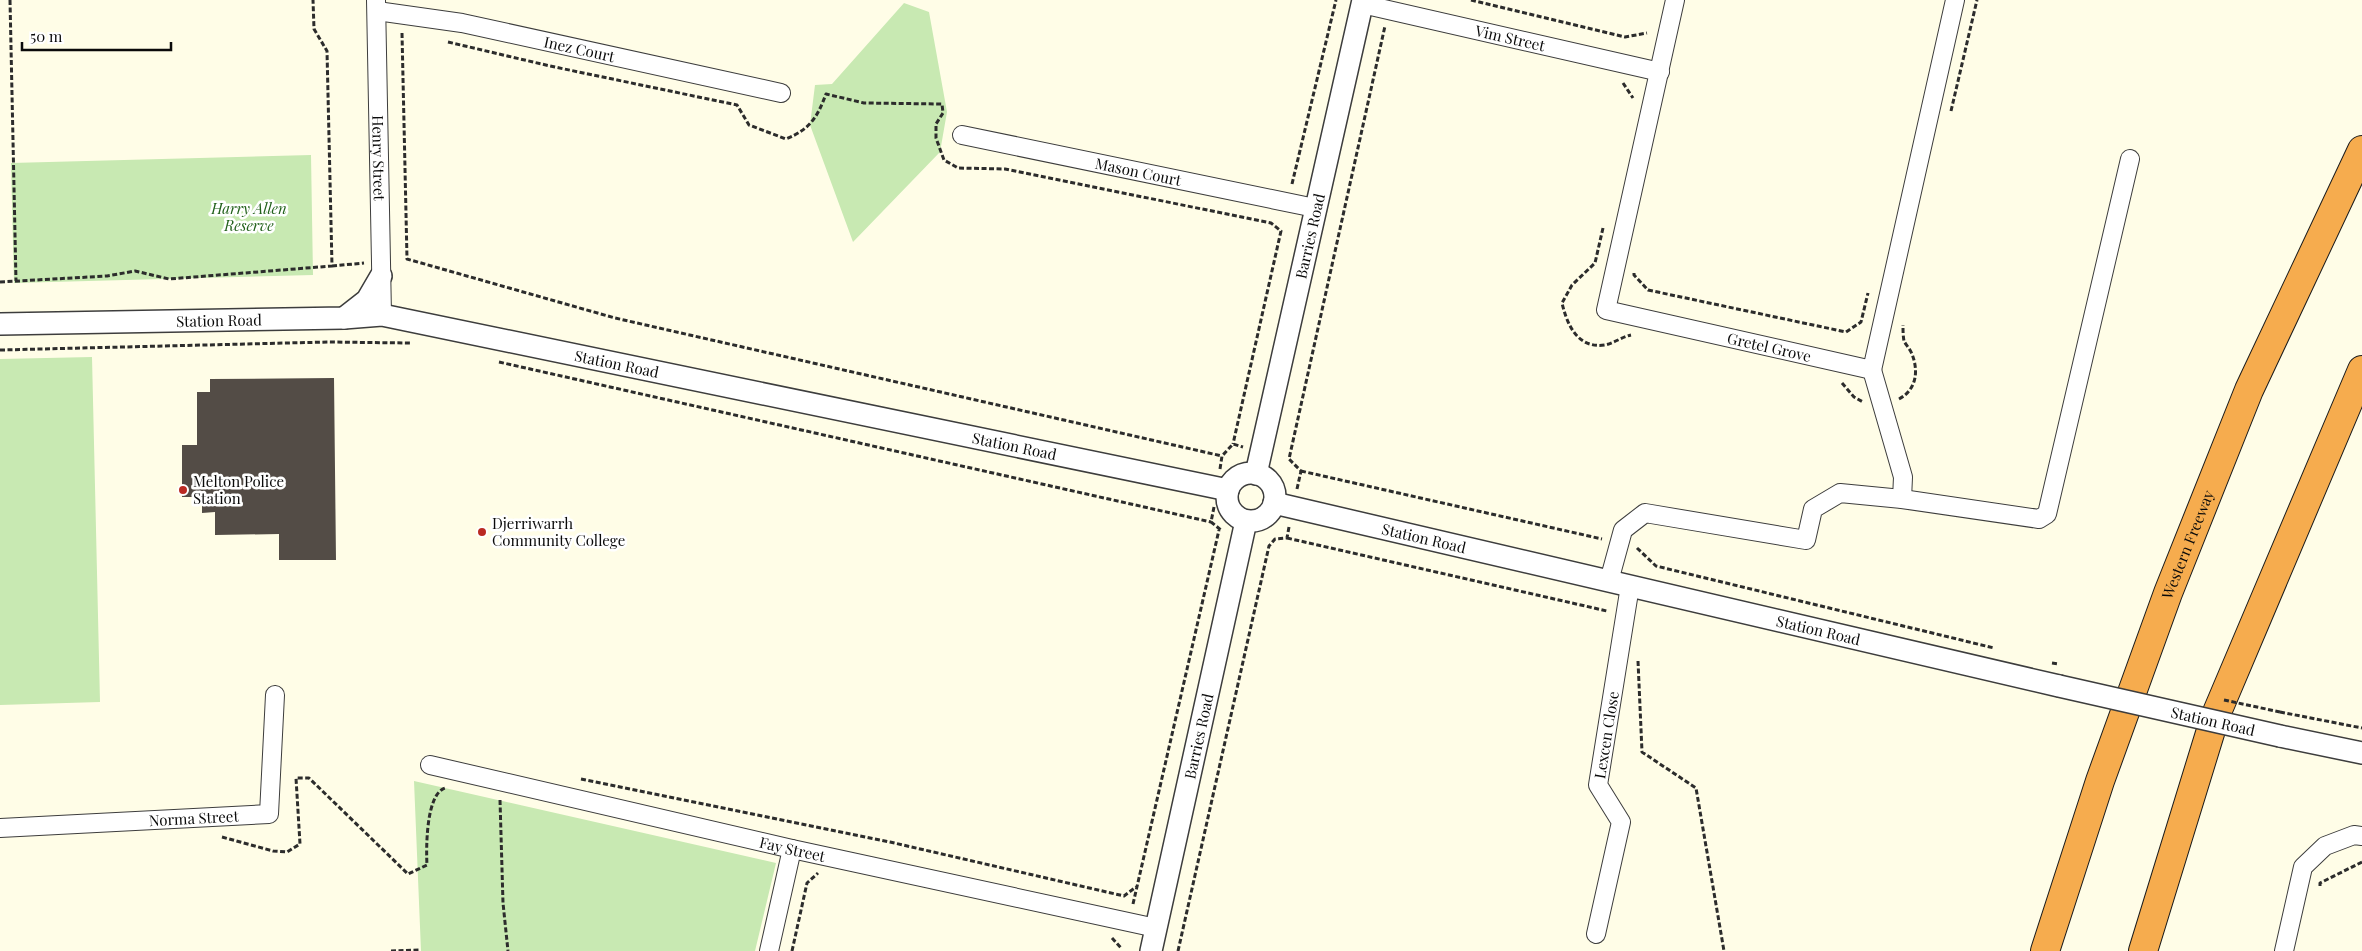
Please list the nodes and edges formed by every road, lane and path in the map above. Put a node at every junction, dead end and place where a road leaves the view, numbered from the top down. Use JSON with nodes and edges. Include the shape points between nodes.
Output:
{"nodes":[{"id":1,"x":10,"y":0,"type":"edge"},
{"id":2,"x":313,"y":0,"type":"edge"},
{"id":3,"x":1336,"y":0,"type":"edge"},
{"id":4,"x":1471,"y":0,"type":"edge"},
{"id":5,"x":1675,"y":0,"type":"edge"},
{"id":6,"x":1955,"y":0,"type":"edge"},
{"id":7,"x":1977,"y":0,"type":"edge"},
{"id":8,"x":1362,"y":2,"type":"edge"},
{"id":9,"x":376,"y":6,"type":"edge"},
{"id":10,"x":403,"y":14,"type":"junction"},
{"id":11,"x":1386,"y":18,"type":"junction"},
{"id":12,"x":1394,"y":27,"type":"dead end"},
{"id":13,"x":402,"y":33,"type":"junction"},
{"id":14,"x":1647,"y":33,"type":"dead end"},
{"id":15,"x":410,"y":34,"type":"dead end"},
{"id":16,"x":444,"y":41,"type":"dead end"},
{"id":17,"x":1660,"y":72,"type":"junction"},
{"id":18,"x":1620,"y":80,"type":"dead end"},
{"id":19,"x":781,"y":93,"type":"dead end"},
{"id":20,"x":1631,"y":106,"type":"dead end"},
{"id":21,"x":1950,"y":114,"type":"dead end"},
{"id":22,"x":962,"y":135,"type":"dead end"},
{"id":23,"x":2362,"y":150,"type":"edge"},
{"id":24,"x":2130,"y":160,"type":"dead end"},
{"id":25,"x":1288,"y":202,"type":"junction"},
{"id":26,"x":1315,"y":208,"type":"junction"},
{"id":27,"x":1604,"y":226,"type":"dead end"},
{"id":28,"x":1281,"y":231,"type":"junction"},
{"id":29,"x":1636,"y":265,"type":"dead end"},
{"id":30,"x":381,"y":276,"type":"junction"},
{"id":31,"x":16,"y":281,"type":"junction"},
{"id":32,"x":0,"y":282,"type":"edge"},
{"id":33,"x":1870,"y":284,"type":"dead end"},
{"id":34,"x":382,"y":315,"type":"junction"},
{"id":35,"x":344,"y":318,"type":"junction"},
{"id":36,"x":0,"y":324,"type":"edge"},
{"id":37,"x":1902,"y":324,"type":"dead end"},
{"id":38,"x":1636,"y":334,"type":"dead end"},
{"id":39,"x":416,"y":343,"type":"dead end"},
{"id":40,"x":0,"y":350,"type":"edge"},
{"id":41,"x":493,"y":361,"type":"dead end"},
{"id":42,"x":1872,"y":370,"type":"junction"},
{"id":43,"x":2362,"y":370,"type":"edge"},
{"id":44,"x":1838,"y":379,"type":"dead end"},
{"id":45,"x":1882,"y":404,"type":"junction"},
{"id":46,"x":1233,"y":444,"type":"dead end"},
{"id":47,"x":1222,"y":456,"type":"dead end"},
{"id":48,"x":1301,"y":471,"type":"junction"},
{"id":49,"x":1256,"y":474,"type":"junction"},
{"id":50,"x":1228,"y":490,"type":"junction"},
{"id":51,"x":1902,"y":499,"type":"junction"},
{"id":52,"x":1284,"y":506,"type":"junction"},
{"id":53,"x":1246,"y":521,"type":"junction"},
{"id":54,"x":1211,"y":522,"type":"dead end"},
{"id":55,"x":1219,"y":530,"type":"dead end"},
{"id":56,"x":1619,"y":543,"type":"junction"},
{"id":57,"x":1609,"y":581,"type":"junction"},
{"id":58,"x":1630,"y":586,"type":"junction"},
{"id":59,"x":1997,"y":649,"type":"dead end"},
{"id":60,"x":1638,"y":656,"type":"dead end"},
{"id":61,"x":2043,"y":660,"type":"dead end"},
{"id":62,"x":2052,"y":663,"type":"dead end"},
{"id":63,"x":275,"y":695,"type":"dead end"},
{"id":64,"x":2280,"y":712,"type":"dead end"},
{"id":65,"x":2362,"y":728,"type":"edge"},
{"id":66,"x":2362,"y":753,"type":"edge"},
{"id":67,"x":430,"y":765,"type":"dead end"},
{"id":68,"x":572,"y":777,"type":"dead end"},
{"id":69,"x":502,"y":782,"type":"junction"},
{"id":70,"x":452,"y":790,"type":"dead end"},
{"id":71,"x":490,"y":798,"type":"dead end"},
{"id":72,"x":500,"y":800,"type":"junction"},
{"id":73,"x":509,"y":803,"type":"dead end"},
{"id":74,"x":0,"y":828,"type":"edge"},
{"id":75,"x":2362,"y":836,"type":"edge"},
{"id":76,"x":216,"y":837,"type":"dead end"},
{"id":77,"x":790,"y":857,"type":"junction"},
{"id":78,"x":2362,"y":862,"type":"edge"},
{"id":79,"x":1136,"y":887,"type":"junction"},
{"id":80,"x":2318,"y":893,"type":"dead end"},
{"id":81,"x":1129,"y":922,"type":"junction"},
{"id":82,"x":1156,"y":928,"type":"junction"},
{"id":83,"x":1596,"y":934,"type":"dead end"},
{"id":84,"x":1112,"y":938,"type":"dead end"},
{"id":85,"x":422,"y":950,"type":"edge"},
{"id":86,"x":1122,"y":950,"type":"edge"},
{"id":87,"x":391,"y":951,"type":"edge"},
{"id":88,"x":508,"y":951,"type":"edge"},
{"id":89,"x":769,"y":951,"type":"edge"},
{"id":90,"x":792,"y":951,"type":"edge"},
{"id":91,"x":1151,"y":951,"type":"edge"},
{"id":92,"x":1178,"y":951,"type":"edge"},
{"id":93,"x":1724,"y":951,"type":"edge"},
{"id":94,"x":2045,"y":951,"type":"edge"},
{"id":95,"x":2143,"y":951,"type":"edge"},
{"id":96,"x":2284,"y":951,"type":"edge"}],
"edges":[{"from":1,"to":31,"type":"path"},
{"from":2,"to":31,"type":"path","via":[[314,28],[327,51],[332,266],[169,279],[136,270],[107,276]]},
{"from":3,"to":25,"type":"path"},
{"from":4,"to":14,"type":"path","via":[[1626,37]]},
{"from":5,"to":17,"type":"street","name":"Gretel Grove"},
{"from":6,"to":42,"type":"street"},
{"from":7,"to":21,"type":"path"},
{"from":8,"to":11,"type":"street","name":"Vim Street"},
{"from":8,"to":26,"type":"street","name":"Barries Road"},
{"from":9,"to":10,"type":"street","name":"Inez Court"},
{"from":9,"to":30,"type":"street","name":"Henry Street"},
{"from":10,"to":13,"type":"path"},
{"from":10,"to":19,"type":"street","name":"Inez Court","via":[[462,23]]},
{"from":11,"to":12,"type":"path"},
{"from":11,"to":17,"type":"street","name":"Vim Street"},
{"from":11,"to":48,"type":"path","via":[[1289,459]]},
{"from":13,"to":15,"type":"path"},
{"from":13,"to":47,"type":"path","via":[[407,259],[615,318]]},
{"from":16,"to":28,"type":"path","via":[[737,105],[749,125],[786,139],[803,132],[819,111],[826,94],[864,103],[942,104],[943,113],[936,124],[936,138],[944,160],[958,168],[1005,169],[1271,223]]},
{"from":17,"to":42,"type":"street","name":"Gretel Grove","via":[[1606,310]]},
{"from":18,"to":20,"type":"path","via":[[1633,96]]},
{"from":22,"to":25,"type":"street","name":"Mason Court"},
{"from":23,"to":94,"type":"highway","name":"Western Freeway","via":[[2248,390],[2175,574],[2100,781]]},
{"from":24,"to":51,"type":"street","via":[[2047,514],[2039,519]]},
{"from":25,"to":26,"type":"street","name":"Mason Court"},
{"from":25,"to":28,"type":"path"},
{"from":26,"to":49,"type":"street","name":"Barries Road"},
{"from":27,"to":38,"type":"path","via":[[1595,263],[1572,284],[1562,303],[1568,325],[1578,337],[1590,344],[1605,345]]},
{"from":28,"to":46,"type":"path"},
{"from":29,"to":33,"type":"path","via":[[1634,275],[1648,290],[1846,332],[1861,322]]},
{"from":30,"to":34,"type":"street","name":"Henry Street"},
{"from":30,"to":35,"type":"street","via":[[367,300]]},
{"from":31,"to":32,"type":"path"},
{"from":34,"to":35,"type":"street","name":"Station Road"},
{"from":34,"to":50,"type":"street","name":"Station Road"},
{"from":35,"to":36,"type":"street","name":"Station Road"},
{"from":37,"to":45,"type":"path","via":[[1904,341],[1914,362],[1914,385],[1895,402]]},
{"from":39,"to":40,"type":"path"},
{"from":41,"to":54,"type":"path"},
{"from":42,"to":45,"type":"street"},
{"from":43,"to":95,"type":"highway","via":[[2215,717]]},
{"from":44,"to":45,"type":"path","via":[[1854,397],[1869,406]]},
{"from":45,"to":51,"type":"street","via":[[1903,477]]},
{"from":48,"to":52,"type":"path"},
{"from":48,"to":56,"type":"path"},
{"from":49,"to":50,"type":"street","via":[[1237,478]]},
{"from":49,"to":52,"type":"street","via":[[1265,477]]},
{"from":50,"to":53,"type":"street","via":[[1228,505],[1232,512]]},
{"from":51,"to":56,"type":"street","via":[[1840,493],[1813,509],[1806,540],[1645,513],[1623,530]]},
{"from":52,"to":53,"type":"street","via":[[1263,518]]},
{"from":52,"to":57,"type":"street","name":"Station Road"},
{"from":52,"to":92,"type":"path","via":[[1286,538],[1276,539],[1269,546]]},
{"from":53,"to":82,"type":"street","name":"Barries Road"},
{"from":55,"to":79,"type":"path"},
{"from":56,"to":57,"type":"street"},
{"from":56,"to":59,"type":"path","via":[[1636,547],[1656,566]]},
{"from":57,"to":58,"type":"street","name":"Station Road"},
{"from":58,"to":66,"type":"street","name":"Station Road","bridge":true},
{"from":58,"to":83,"type":"street","name":"Lexcen Close","via":[[1598,786],[1621,822]]},
{"from":60,"to":93,"type":"path","via":[[1642,752],[1696,788]]},
{"from":61,"to":62,"type":"path"},
{"from":63,"to":74,"type":"street","name":"Norma Street","via":[[269,814]]},
{"from":64,"to":65,"type":"path"},
{"from":67,"to":69,"type":"street","name":"Fay Street"},
{"from":68,"to":79,"type":"path","via":[[890,842],[1124,896]]},
{"from":69,"to":72,"type":"path"},
{"from":69,"to":77,"type":"street","name":"Fay Street"},
{"from":70,"to":76,"type":"path","via":[[443,788],[436,794],[430,811],[427,865],[408,874],[309,778],[296,778],[300,844],[287,852],[273,851]]},
{"from":71,"to":72,"type":"path"},
{"from":72,"to":73,"type":"path"},
{"from":72,"to":88,"type":"path"},
{"from":75,"to":96,"type":"street","via":[[2354,835],[2325,846],[2303,867]]},
{"from":77,"to":81,"type":"street","name":"Fay Street"},
{"from":77,"to":89,"type":"street"},
{"from":77,"to":90,"type":"path","via":[[819,872],[807,883]]},
{"from":78,"to":80,"type":"path","via":[[2320,883]]},
{"from":79,"to":81,"type":"path"},
{"from":81,"to":82,"type":"street","name":"Fay Street"},
{"from":81,"to":86,"type":"path"},
{"from":82,"to":91,"type":"street","name":"Barries Road"},
{"from":84,"to":86,"type":"path"},
{"from":85,"to":87,"type":"path"}]}
